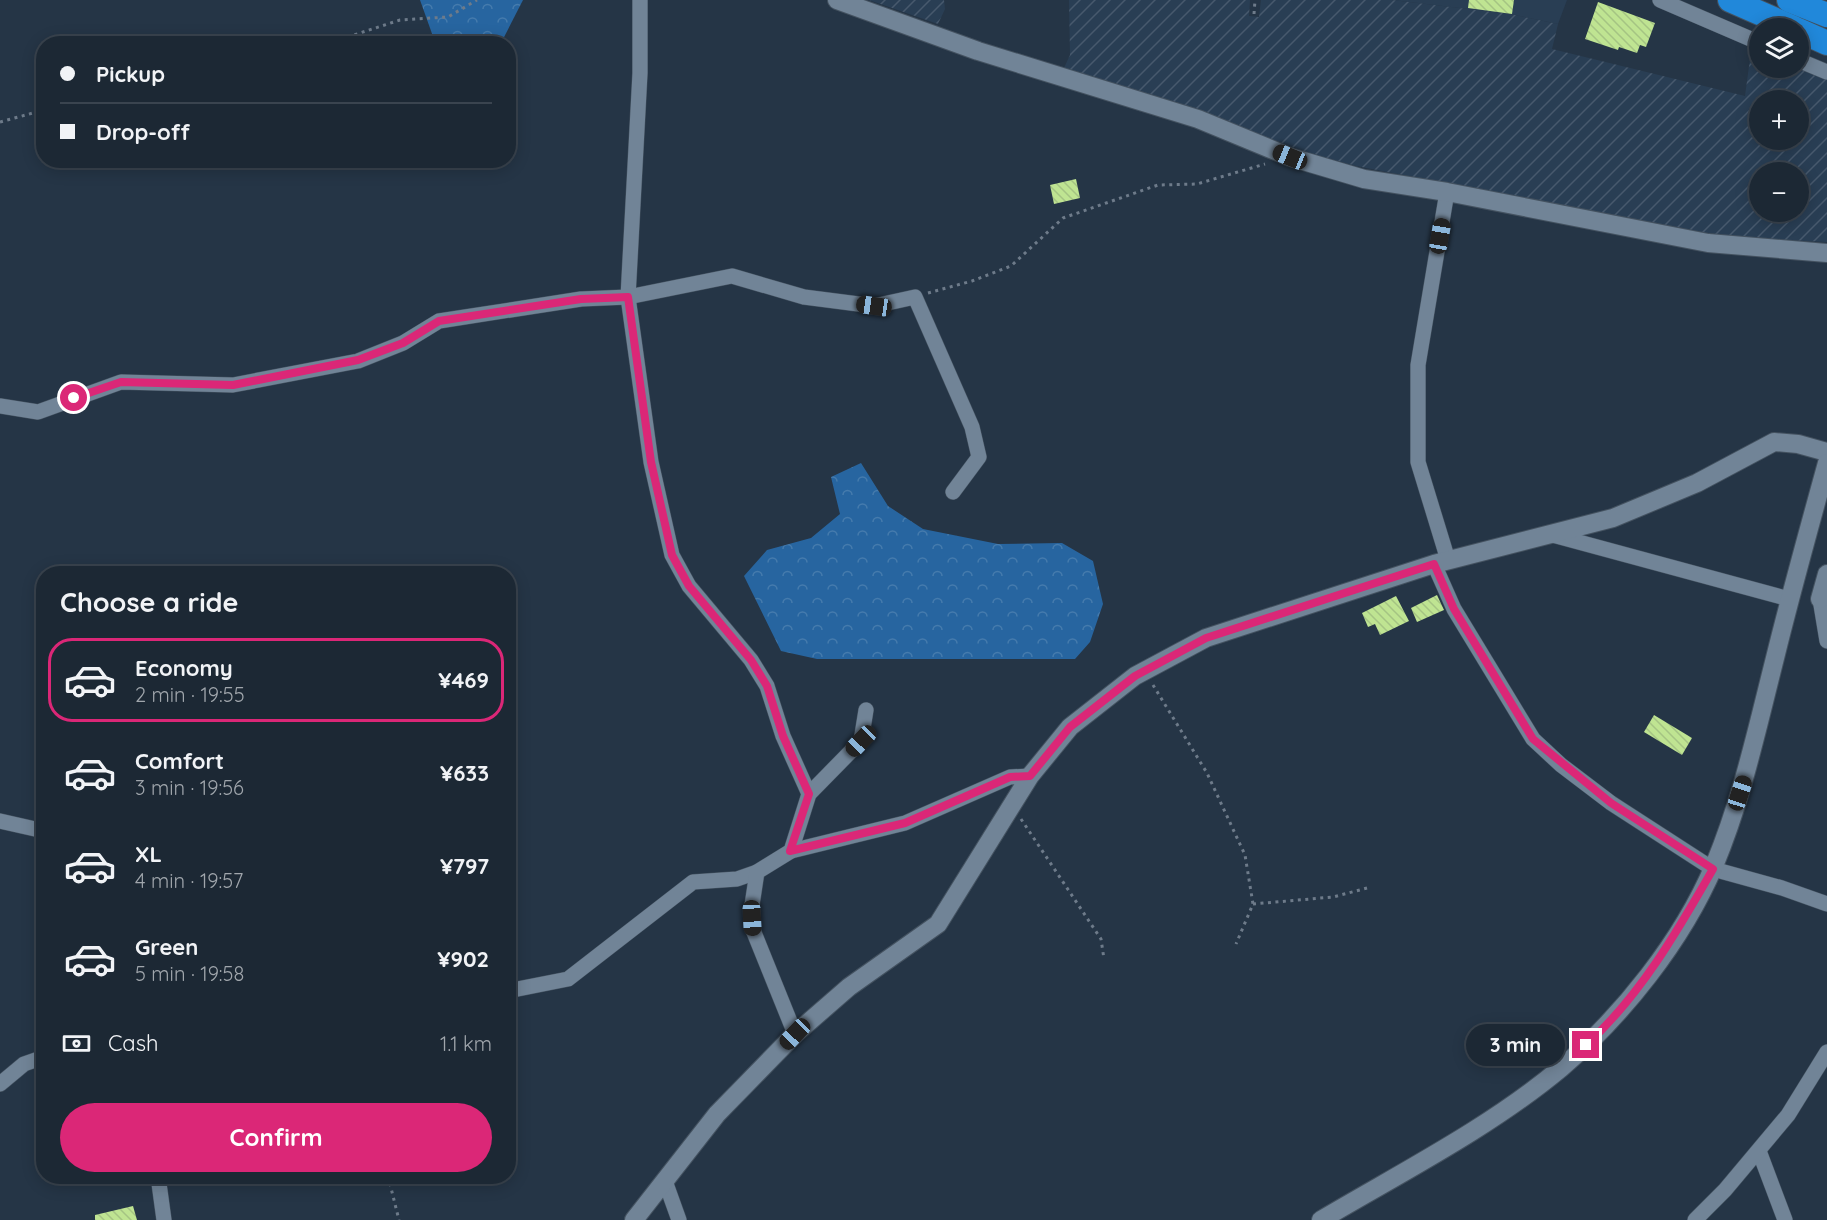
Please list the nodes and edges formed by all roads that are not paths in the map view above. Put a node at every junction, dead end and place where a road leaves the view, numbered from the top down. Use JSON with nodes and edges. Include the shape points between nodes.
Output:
{"nodes":[{"id":1,"x":640,"y":0,"type":"edge"},
{"id":2,"x":837,"y":0,"type":"edge"},
{"id":3,"x":1660,"y":0,"type":"edge"},
{"id":4,"x":1730,"y":0,"type":"edge"},
{"id":5,"x":1790,"y":0,"type":"edge"},
{"id":6,"x":1827,"y":15,"type":"edge"},
{"id":7,"x":1749,"y":20,"type":"edge"},
{"id":8,"x":1749,"y":29,"type":"edge"},
{"id":9,"x":1809,"y":35,"type":"edge"},
{"id":10,"x":1827,"y":43,"type":"edge"},
{"id":11,"x":1809,"y":65,"type":"edge"},
{"id":12,"x":1827,"y":72,"type":"edge"},
{"id":13,"x":1448,"y":192,"type":"junction"},
{"id":14,"x":1827,"y":253,"type":"edge"},
{"id":15,"x":628,"y":297,"type":"junction"},
{"id":16,"x":0,"y":406,"type":"edge"},
{"id":17,"x":1827,"y":452,"type":"edge"},
{"id":18,"x":1827,"y":463,"type":"edge"},
{"id":19,"x":954,"y":492,"type":"dead end"},
{"id":20,"x":1549,"y":534,"type":"junction"},
{"id":21,"x":1441,"y":562,"type":"junction"},
{"id":22,"x":1827,"y":574,"type":"edge"},
{"id":23,"x":1789,"y":599,"type":"junction"},
{"id":24,"x":1823,"y":600,"type":"edge"},
{"id":25,"x":1827,"y":641,"type":"edge"},
{"id":26,"x":866,"y":710,"type":"dead end"},
{"id":27,"x":1030,"y":776,"type":"junction"},
{"id":28,"x":809,"y":794,"type":"junction"},
{"id":29,"x":0,"y":821,"type":"edge"},
{"id":30,"x":36,"y":829,"type":"edge"},
{"id":31,"x":790,"y":851,"type":"junction"},
{"id":32,"x":1713,"y":869,"type":"junction"},
{"id":33,"x":757,"y":872,"type":"junction"},
{"id":34,"x":1827,"y":904,"type":"edge"},
{"id":35,"x":516,"y":989,"type":"edge"},
{"id":36,"x":795,"y":1034,"type":"junction"},
{"id":37,"x":1827,"y":1052,"type":"edge"},
{"id":38,"x":36,"y":1060,"type":"edge"},
{"id":39,"x":0,"y":1084,"type":"edge"},
{"id":40,"x":1759,"y":1151,"type":"junction"},
{"id":41,"x":665,"y":1181,"type":"junction"},
{"id":42,"x":159,"y":1184,"type":"edge"},
{"id":43,"x":164,"y":1220,"type":"edge"},
{"id":44,"x":634,"y":1220,"type":"edge"},
{"id":45,"x":679,"y":1220,"type":"edge"},
{"id":46,"x":1322,"y":1220,"type":"edge"},
{"id":47,"x":1695,"y":1220,"type":"edge"},
{"id":48,"x":1785,"y":1220,"type":"edge"}],
"edges":[{"from":1,"to":15,"type":"street"},
{"from":2,"to":13,"type":"street","via":[[978,51],[1198,119],[1290,157],[1364,179]]},
{"from":3,"to":8,"type":"street"},
{"from":4,"to":7,"type":"highway"},
{"from":5,"to":6,"type":"highway"},
{"from":9,"to":10,"type":"highway"},
{"from":11,"to":12,"type":"street"},
{"from":13,"to":14,"type":"street","via":[[1708,243]]},
{"from":13,"to":21,"type":"street","via":[[1418,365],[1418,462]]},
{"from":15,"to":16,"type":"street","via":[[581,299],[439,321],[403,343],[358,360],[233,385],[121,382],[38,412]]},
{"from":15,"to":19,"type":"street","via":[[732,276],[804,297],[874,306],[915,297],[972,427],[979,457]]},
{"from":15,"to":28,"type":"street","via":[[651,462],[672,555],[689,586],[751,660],[767,686],[783,736]]},
{"from":17,"to":20,"type":"street","via":[[1774,442],[1697,483],[1613,518]]},
{"from":18,"to":23,"type":"street"},
{"from":20,"to":21,"type":"street"},
{"from":20,"to":23,"type":"street"},
{"from":21,"to":27,"type":"street","via":[[1206,638],[1144,671],[1070,727]]},
{"from":21,"to":32,"type":"street","via":[[1454,609],[1533,739],[1611,803]]},
{"from":22,"to":24,"type":"street"},
{"from":23,"to":32,"type":"street","via":[[1746,776]]},
{"from":24,"to":25,"type":"street"},
{"from":26,"to":28,"type":"street","via":[[861,741]]},
{"from":27,"to":31,"type":"street","via":[[1010,777],[905,823]]},
{"from":27,"to":36,"type":"street","via":[[938,924],[849,987]]},
{"from":28,"to":31,"type":"street"},
{"from":29,"to":30,"type":"street"},
{"from":31,"to":33,"type":"street"},
{"from":32,"to":34,"type":"street"},
{"from":32,"to":46,"type":"street","via":[[1662,956],[1590,1041],[1522,1098]]},
{"from":33,"to":35,"type":"street","via":[[737,879],[693,882],[568,979]]},
{"from":33,"to":36,"type":"street","via":[[753,930]]},
{"from":36,"to":41,"type":"street","via":[[717,1114]]},
{"from":37,"to":40,"type":"street","via":[[1788,1115]]},
{"from":38,"to":39,"type":"street","via":[[24,1064]]},
{"from":40,"to":47,"type":"street"},
{"from":40,"to":48,"type":"street"},
{"from":41,"to":44,"type":"street"},
{"from":41,"to":45,"type":"street"},
{"from":42,"to":43,"type":"street"}]}
